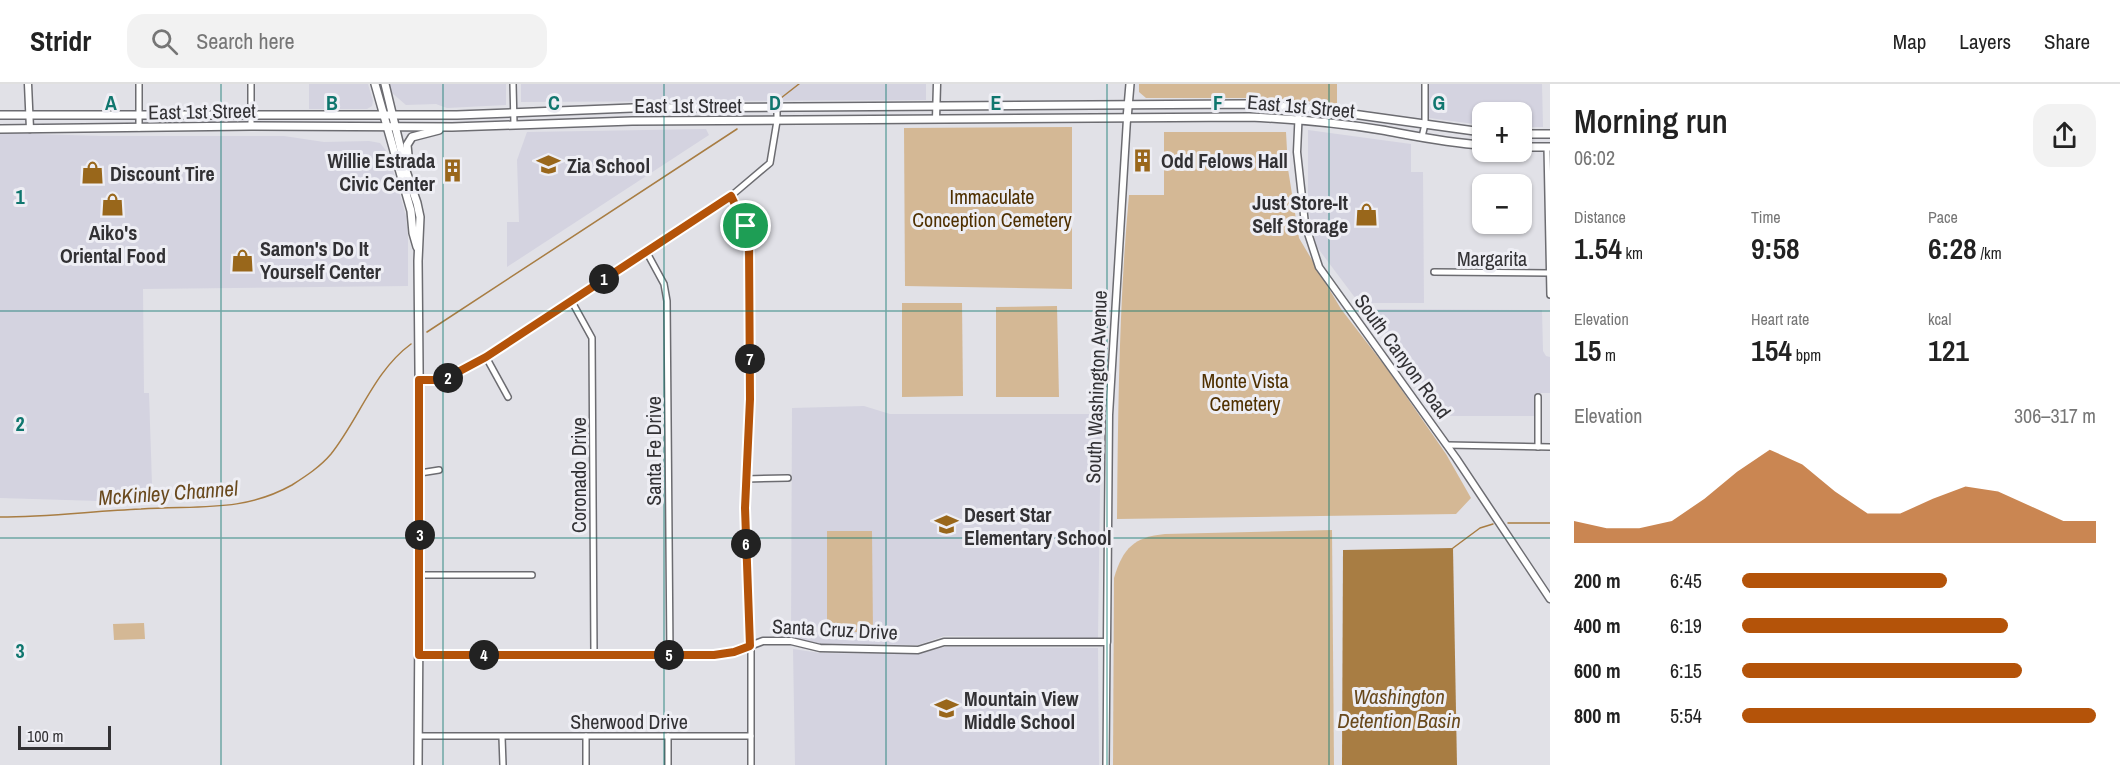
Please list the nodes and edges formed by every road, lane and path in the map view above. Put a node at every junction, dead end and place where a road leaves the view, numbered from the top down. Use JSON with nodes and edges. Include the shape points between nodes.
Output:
{"nodes":[{"id":1,"x":28,"y":84,"type":"edge"},
{"id":2,"x":139,"y":84,"type":"edge"},
{"id":3,"x":251,"y":84,"type":"edge"},
{"id":4,"x":375,"y":84,"type":"edge"},
{"id":5,"x":385,"y":84,"type":"edge"},
{"id":6,"x":513,"y":84,"type":"edge"},
{"id":7,"x":937,"y":84,"type":"edge"},
{"id":8,"x":1130,"y":84,"type":"edge"},
{"id":9,"x":1425,"y":84,"type":"edge"},
{"id":10,"x":1128,"y":105,"type":"junction"},
{"id":11,"x":777,"y":108,"type":"junction"},
{"id":12,"x":855,"y":108,"type":"junction"},
{"id":13,"x":937,"y":108,"type":"junction"},
{"id":14,"x":1299,"y":108,"type":"junction"},
{"id":15,"x":513,"y":112,"type":"junction"},
{"id":16,"x":139,"y":114,"type":"junction"},
{"id":17,"x":251,"y":114,"type":"junction"},
{"id":18,"x":0,"y":115,"type":"edge"},
{"id":19,"x":29,"y":115,"type":"junction"},
{"id":20,"x":383,"y":115,"type":"junction"},
{"id":21,"x":393,"y":115,"type":"junction"},
{"id":22,"x":936,"y":119,"type":"junction"},
{"id":23,"x":1127,"y":119,"type":"junction"},
{"id":24,"x":854,"y":120,"type":"junction"},
{"id":25,"x":1298,"y":120,"type":"junction"},
{"id":26,"x":777,"y":121,"type":"junction"},
{"id":27,"x":514,"y":124,"type":"junction"},
{"id":28,"x":1425,"y":124,"type":"junction"},
{"id":29,"x":251,"y":126,"type":"junction"},
{"id":30,"x":387,"y":127,"type":"junction"},
{"id":31,"x":396,"y":127,"type":"junction"},
{"id":32,"x":452,"y":127,"type":"junction"},
{"id":33,"x":139,"y":128,"type":"junction"},
{"id":34,"x":0,"y":129,"type":"edge"},
{"id":35,"x":30,"y":129,"type":"junction"},
{"id":36,"x":1472,"y":131,"type":"edge"},
{"id":37,"x":1532,"y":134,"type":"edge"},
{"id":38,"x":1550,"y":134,"type":"edge"},
{"id":39,"x":1422,"y":137,"type":"junction"},
{"id":40,"x":1472,"y":144,"type":"edge"},
{"id":41,"x":1532,"y":147,"type":"edge"},
{"id":42,"x":1548,"y":147,"type":"edge"},
{"id":43,"x":731,"y":196,"type":"junction"},
{"id":44,"x":417,"y":203,"type":"junction"},
{"id":45,"x":646,"y":251,"type":"junction"},
{"id":46,"x":418,"y":252,"type":"junction"},
{"id":47,"x":1434,"y":272,"type":"dead end"},
{"id":48,"x":1550,"y":273,"type":"edge"},
{"id":49,"x":1550,"y":295,"type":"edge"},
{"id":50,"x":571,"y":300,"type":"junction"},
{"id":51,"x":486,"y":357,"type":"junction"},
{"id":52,"x":419,"y":380,"type":"junction"},
{"id":53,"x":508,"y":397,"type":"dead end"},
{"id":54,"x":1538,"y":397,"type":"dead end"},
{"id":55,"x":1447,"y":446,"type":"junction"},
{"id":56,"x":1538,"y":447,"type":"junction"},
{"id":57,"x":1550,"y":447,"type":"edge"},
{"id":58,"x":439,"y":470,"type":"dead end"},
{"id":59,"x":420,"y":473,"type":"junction"},
{"id":60,"x":788,"y":478,"type":"dead end"},
{"id":61,"x":746,"y":479,"type":"junction"},
{"id":62,"x":419,"y":575,"type":"junction"},
{"id":63,"x":532,"y":575,"type":"dead end"},
{"id":64,"x":1550,"y":599,"type":"edge"},
{"id":65,"x":1107,"y":642,"type":"junction"},
{"id":66,"x":750,"y":646,"type":"junction"},
{"id":67,"x":594,"y":654,"type":"junction"},
{"id":68,"x":419,"y":655,"type":"junction"},
{"id":69,"x":670,"y":655,"type":"junction"},
{"id":70,"x":418,"y":736,"type":"junction"},
{"id":71,"x":586,"y":736,"type":"junction"},
{"id":72,"x":668,"y":736,"type":"junction"},
{"id":73,"x":750,"y":736,"type":"junction"},
{"id":74,"x":502,"y":737,"type":"junction"},
{"id":75,"x":418,"y":765,"type":"edge"},
{"id":76,"x":502,"y":765,"type":"edge"},
{"id":77,"x":585,"y":765,"type":"edge"},
{"id":78,"x":668,"y":765,"type":"edge"},
{"id":79,"x":751,"y":765,"type":"edge"},
{"id":80,"x":1106,"y":765,"type":"edge"}],
"edges":[{"from":1,"to":19,"type":"street"},
{"from":2,"to":16,"type":"street"},
{"from":3,"to":17,"type":"street"},
{"from":4,"to":20,"type":"main road"},
{"from":5,"to":21,"type":"main road"},
{"from":6,"to":15,"type":"street"},
{"from":7,"to":13,"type":"street"},
{"from":8,"to":10,"type":"main road"},
{"from":9,"to":28,"type":"street"},
{"from":10,"to":13,"type":"main road","name":"East 1st Street"},
{"from":10,"to":14,"type":"main road","name":"East 1st Street","via":[[1245,104]]},
{"from":10,"to":23,"type":"main road"},
{"from":11,"to":12,"type":"main road","name":"East 1st Street"},
{"from":11,"to":15,"type":"main road","name":"East 1st Street"},
{"from":11,"to":26,"type":"street"},
{"from":12,"to":13,"type":"main road","name":"East 1st Street"},
{"from":12,"to":24,"type":"street"},
{"from":13,"to":22,"type":"street"},
{"from":14,"to":25,"type":"street","name":"South Canyon Road"},
{"from":14,"to":28,"type":"main road","name":"East 1st Street"},
{"from":15,"to":21,"type":"main road","name":"East 1st Street"},
{"from":15,"to":27,"type":"street"},
{"from":16,"to":17,"type":"main road","name":"East 1st Street"},
{"from":16,"to":19,"type":"main road","name":"East 1st Street"},
{"from":16,"to":33,"type":"street"},
{"from":17,"to":20,"type":"main road","name":"East 1st Street"},
{"from":17,"to":29,"type":"street"},
{"from":18,"to":19,"type":"main road","name":"East 1st Street"},
{"from":19,"to":35,"type":"street"},
{"from":20,"to":21,"type":"main road","name":"East 1st Street"},
{"from":20,"to":30,"type":"main road"},
{"from":21,"to":31,"type":"main road"},
{"from":22,"to":23,"type":"main road","name":"East 1st Street"},
{"from":22,"to":24,"type":"main road","name":"East 1st Street"},
{"from":23,"to":25,"type":"main road","name":"East 1st Street"},
{"from":23,"to":65,"type":"street","name":"South Washington Avenue","via":[[1109,415]]},
{"from":24,"to":26,"type":"main road","name":"East 1st Street"},
{"from":25,"to":39,"type":"main road","name":"East 1st Street"},
{"from":25,"to":55,"type":"street","name":"South Canyon Road","via":[[1305,225],[1320,267]]},
{"from":26,"to":27,"type":"main road","name":"East 1st Street"},
{"from":26,"to":43,"type":"street","via":[[770,163]]},
{"from":27,"to":32,"type":"main road","name":"East 1st Street"},
{"from":28,"to":36,"type":"main road","name":"East 1st Street"},
{"from":28,"to":39,"type":"street"},
{"from":29,"to":30,"type":"main road","name":"East 1st Street"},
{"from":29,"to":33,"type":"main road","name":"East 1st Street"},
{"from":30,"to":31,"type":"main road","name":"East 1st Street"},
{"from":30,"to":46,"type":"main road","via":[[411,211]]},
{"from":31,"to":32,"type":"main road","name":"East 1st Street"},
{"from":31,"to":44,"type":"main road"},
{"from":32,"to":44,"type":"main road","via":[[412,137],[407,145]]},
{"from":33,"to":35,"type":"main road","name":"East 1st Street"},
{"from":34,"to":35,"type":"main road","name":"East 1st Street"},
{"from":37,"to":38,"type":"main road"},
{"from":39,"to":40,"type":"main road","name":"East 1st Street"},
{"from":41,"to":42,"type":"main road"},
{"from":42,"to":48,"type":"street"},
{"from":43,"to":45,"type":"street"},
{"from":43,"to":61,"type":"street","via":[[747,230],[749,244]]},
{"from":44,"to":46,"type":"main road"},
{"from":45,"to":50,"type":"street"},
{"from":45,"to":69,"type":"street","name":"Santa Fe Drive","via":[[664,284],[667,301]]},
{"from":46,"to":52,"type":"main road"},
{"from":47,"to":48,"type":"street","name":"Margarita"},
{"from":48,"to":49,"type":"street"},
{"from":50,"to":51,"type":"street"},
{"from":50,"to":67,"type":"street","name":"Coronado Drive","via":[[592,338]]},
{"from":51,"to":52,"type":"street","via":[[443,380]]},
{"from":51,"to":53,"type":"street"},
{"from":52,"to":59,"type":"main road"},
{"from":54,"to":56,"type":"street"},
{"from":55,"to":56,"type":"street"},
{"from":55,"to":64,"type":"street","name":"South Canyon Road"},
{"from":56,"to":57,"type":"street"},
{"from":58,"to":59,"type":"street"},
{"from":59,"to":62,"type":"main road"},
{"from":60,"to":61,"type":"street"},
{"from":61,"to":66,"type":"street"},
{"from":62,"to":63,"type":"street"},
{"from":62,"to":68,"type":"main road"},
{"from":65,"to":66,"type":"street","name":"Santa Cruz Drive","via":[[944,642],[918,650],[820,648],[791,641],[763,641]]},
{"from":65,"to":80,"type":"street","name":"South Washington Avenue"},
{"from":66,"to":69,"type":"street","name":"Santa Cruz Drive","via":[[714,655]]},
{"from":66,"to":73,"type":"street"},
{"from":67,"to":68,"type":"street","name":"Santa Cruz Drive"},
{"from":67,"to":69,"type":"street","name":"Santa Cruz Drive"},
{"from":68,"to":70,"type":"main road"},
{"from":70,"to":74,"type":"street","name":"Sherwood Drive"},
{"from":70,"to":75,"type":"main road"},
{"from":71,"to":72,"type":"street","name":"Sherwood Drive"},
{"from":71,"to":74,"type":"street","name":"Sherwood Drive"},
{"from":71,"to":77,"type":"street"},
{"from":72,"to":73,"type":"street","name":"Sherwood Drive"},
{"from":72,"to":78,"type":"street"},
{"from":73,"to":79,"type":"street"},
{"from":74,"to":76,"type":"street"}]}
